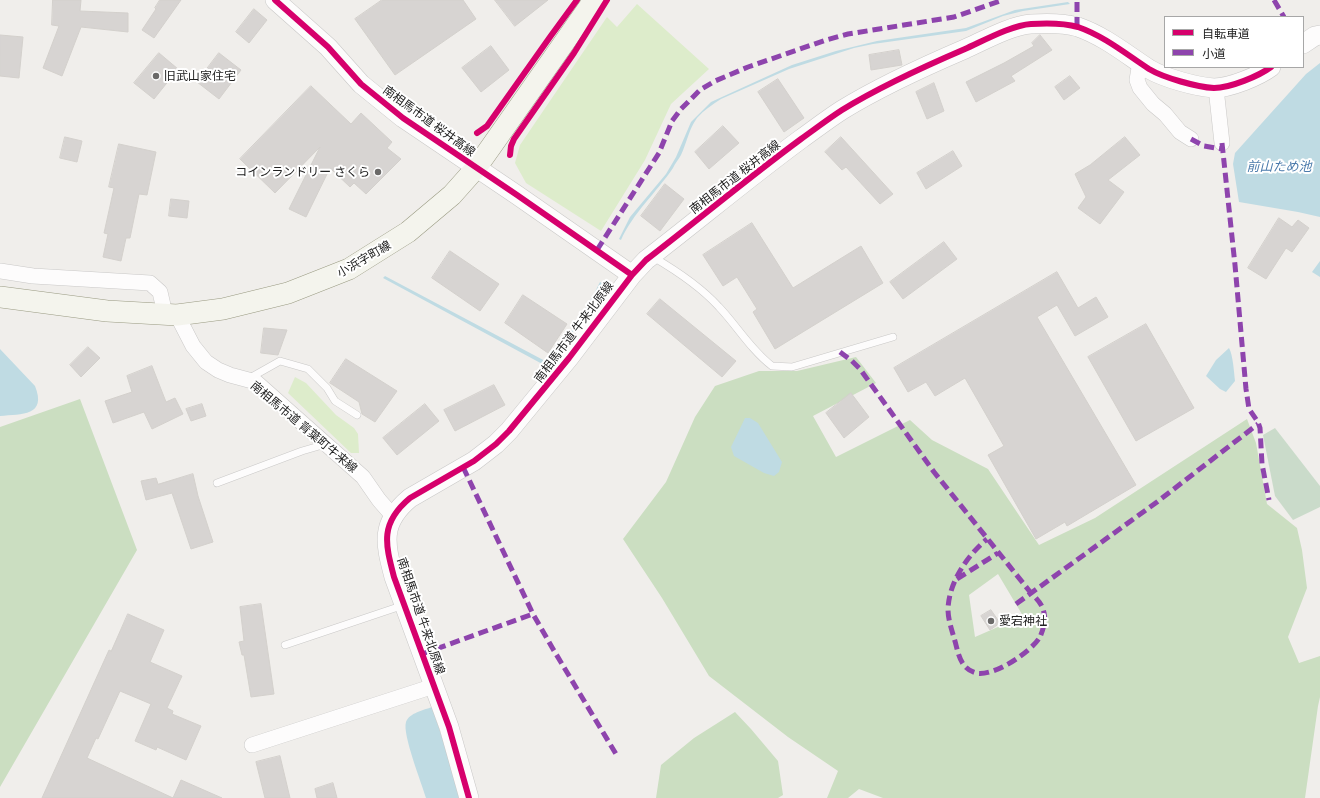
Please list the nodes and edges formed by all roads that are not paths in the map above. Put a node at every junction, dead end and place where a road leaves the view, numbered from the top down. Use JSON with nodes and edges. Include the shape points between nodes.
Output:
{"nodes":[{"id":1,"x":275,"y":0,"type":"edge"},
{"id":2,"x":594,"y":0,"type":"edge"},
{"id":3,"x":1320,"y":35,"type":"edge"},
{"id":4,"x":1304,"y":43,"type":"edge"},
{"id":5,"x":1140,"y":62,"type":"junction"},
{"id":6,"x":1270,"y":68,"type":"edge"},
{"id":7,"x":1216,"y":88,"type":"junction"},
{"id":8,"x":1191,"y":139,"type":"dead end"},
{"id":9,"x":1222,"y":142,"type":"dead end"},
{"id":10,"x":476,"y":168,"type":"junction"},
{"id":11,"x":651,"y":256,"type":"junction"},
{"id":12,"x":0,"y":271,"type":"edge"},
{"id":13,"x":632,"y":275,"type":"junction"},
{"id":14,"x":0,"y":297,"type":"edge"},
{"id":15,"x":171,"y":314,"type":"junction"},
{"id":16,"x":893,"y":337,"type":"dead end"},
{"id":17,"x":247,"y":379,"type":"junction"},
{"id":18,"x":357,"y":415,"type":"dead end"},
{"id":19,"x":326,"y":444,"type":"junction"},
{"id":20,"x":217,"y":483,"type":"dead end"},
{"id":21,"x":394,"y":516,"type":"junction"},
{"id":22,"x":404,"y":605,"type":"junction"},
{"id":23,"x":285,"y":645,"type":"dead end"},
{"id":24,"x":434,"y":686,"type":"junction"},
{"id":25,"x":252,"y":745,"type":"dead end"},
{"id":26,"x":469,"y":798,"type":"edge"}],
"edges":[{"from":1,"to":10,"type":"street","name":"南相馬市道 桜井高線","via":[[328,46],[361,84],[422,132]]},
{"from":2,"to":10,"type":"main road","name":"小浜字町線"},
{"from":3,"to":4,"type":"street"},
{"from":5,"to":7,"type":"street","name":"南相馬市道 桜井高線","via":[[1151,70],[1174,79]]},
{"from":5,"to":8,"type":"street","via":[[1137,80],[1140,88],[1180,132]]},
{"from":5,"to":11,"type":"street","name":"南相馬市道 桜井高線","via":[[1094,34],[1076,27],[1030,24],[1013,28],[875,91],[841,111],[778,156]]},
{"from":6,"to":7,"type":"street","name":"南相馬市道 桜井高線","via":[[1244,81]]},
{"from":7,"to":9,"type":"street"},
{"from":10,"to":13,"type":"street","name":"南相馬市道 桜井高線"},
{"from":10,"to":15,"type":"main road","name":"小浜字町線","via":[[452,195],[408,232],[349,269],[288,293],[223,309]]},
{"from":11,"to":13,"type":"street","name":"南相馬市道 桜井高線"},
{"from":11,"to":16,"type":"lane","via":[[707,294],[772,366],[792,367]]},
{"from":12,"to":15,"type":"street","name":"南相馬市道 青葉町牛来線","via":[[33,276],[150,283],[160,292]]},
{"from":13,"to":21,"type":"street","name":"南相馬市道 牛来北原線","via":[[509,431],[474,461],[410,498]]},
{"from":14,"to":15,"type":"main road","name":"小浜字町線","via":[[107,311]]},
{"from":15,"to":17,"type":"street","name":"南相馬市道 青葉町牛来線","via":[[206,362],[230,375]]},
{"from":17,"to":18,"type":"lane","via":[[280,361],[308,369],[336,401]]},
{"from":17,"to":19,"type":"street","name":"南相馬市道 青葉町牛来線","via":[[256,382]]},
{"from":19,"to":20,"type":"lane"},
{"from":19,"to":21,"type":"street","name":"南相馬市道 青葉町牛来線","via":[[363,477]]},
{"from":21,"to":22,"type":"street","name":"南相馬市道 牛来北原線","via":[[388,527],[386,541],[394,577]]},
{"from":22,"to":23,"type":"lane"},
{"from":22,"to":24,"type":"street","name":"南相馬市道 牛来北原線"},
{"from":24,"to":25,"type":"street"},
{"from":24,"to":26,"type":"street","name":"南相馬市道 牛来北原線"}]}
